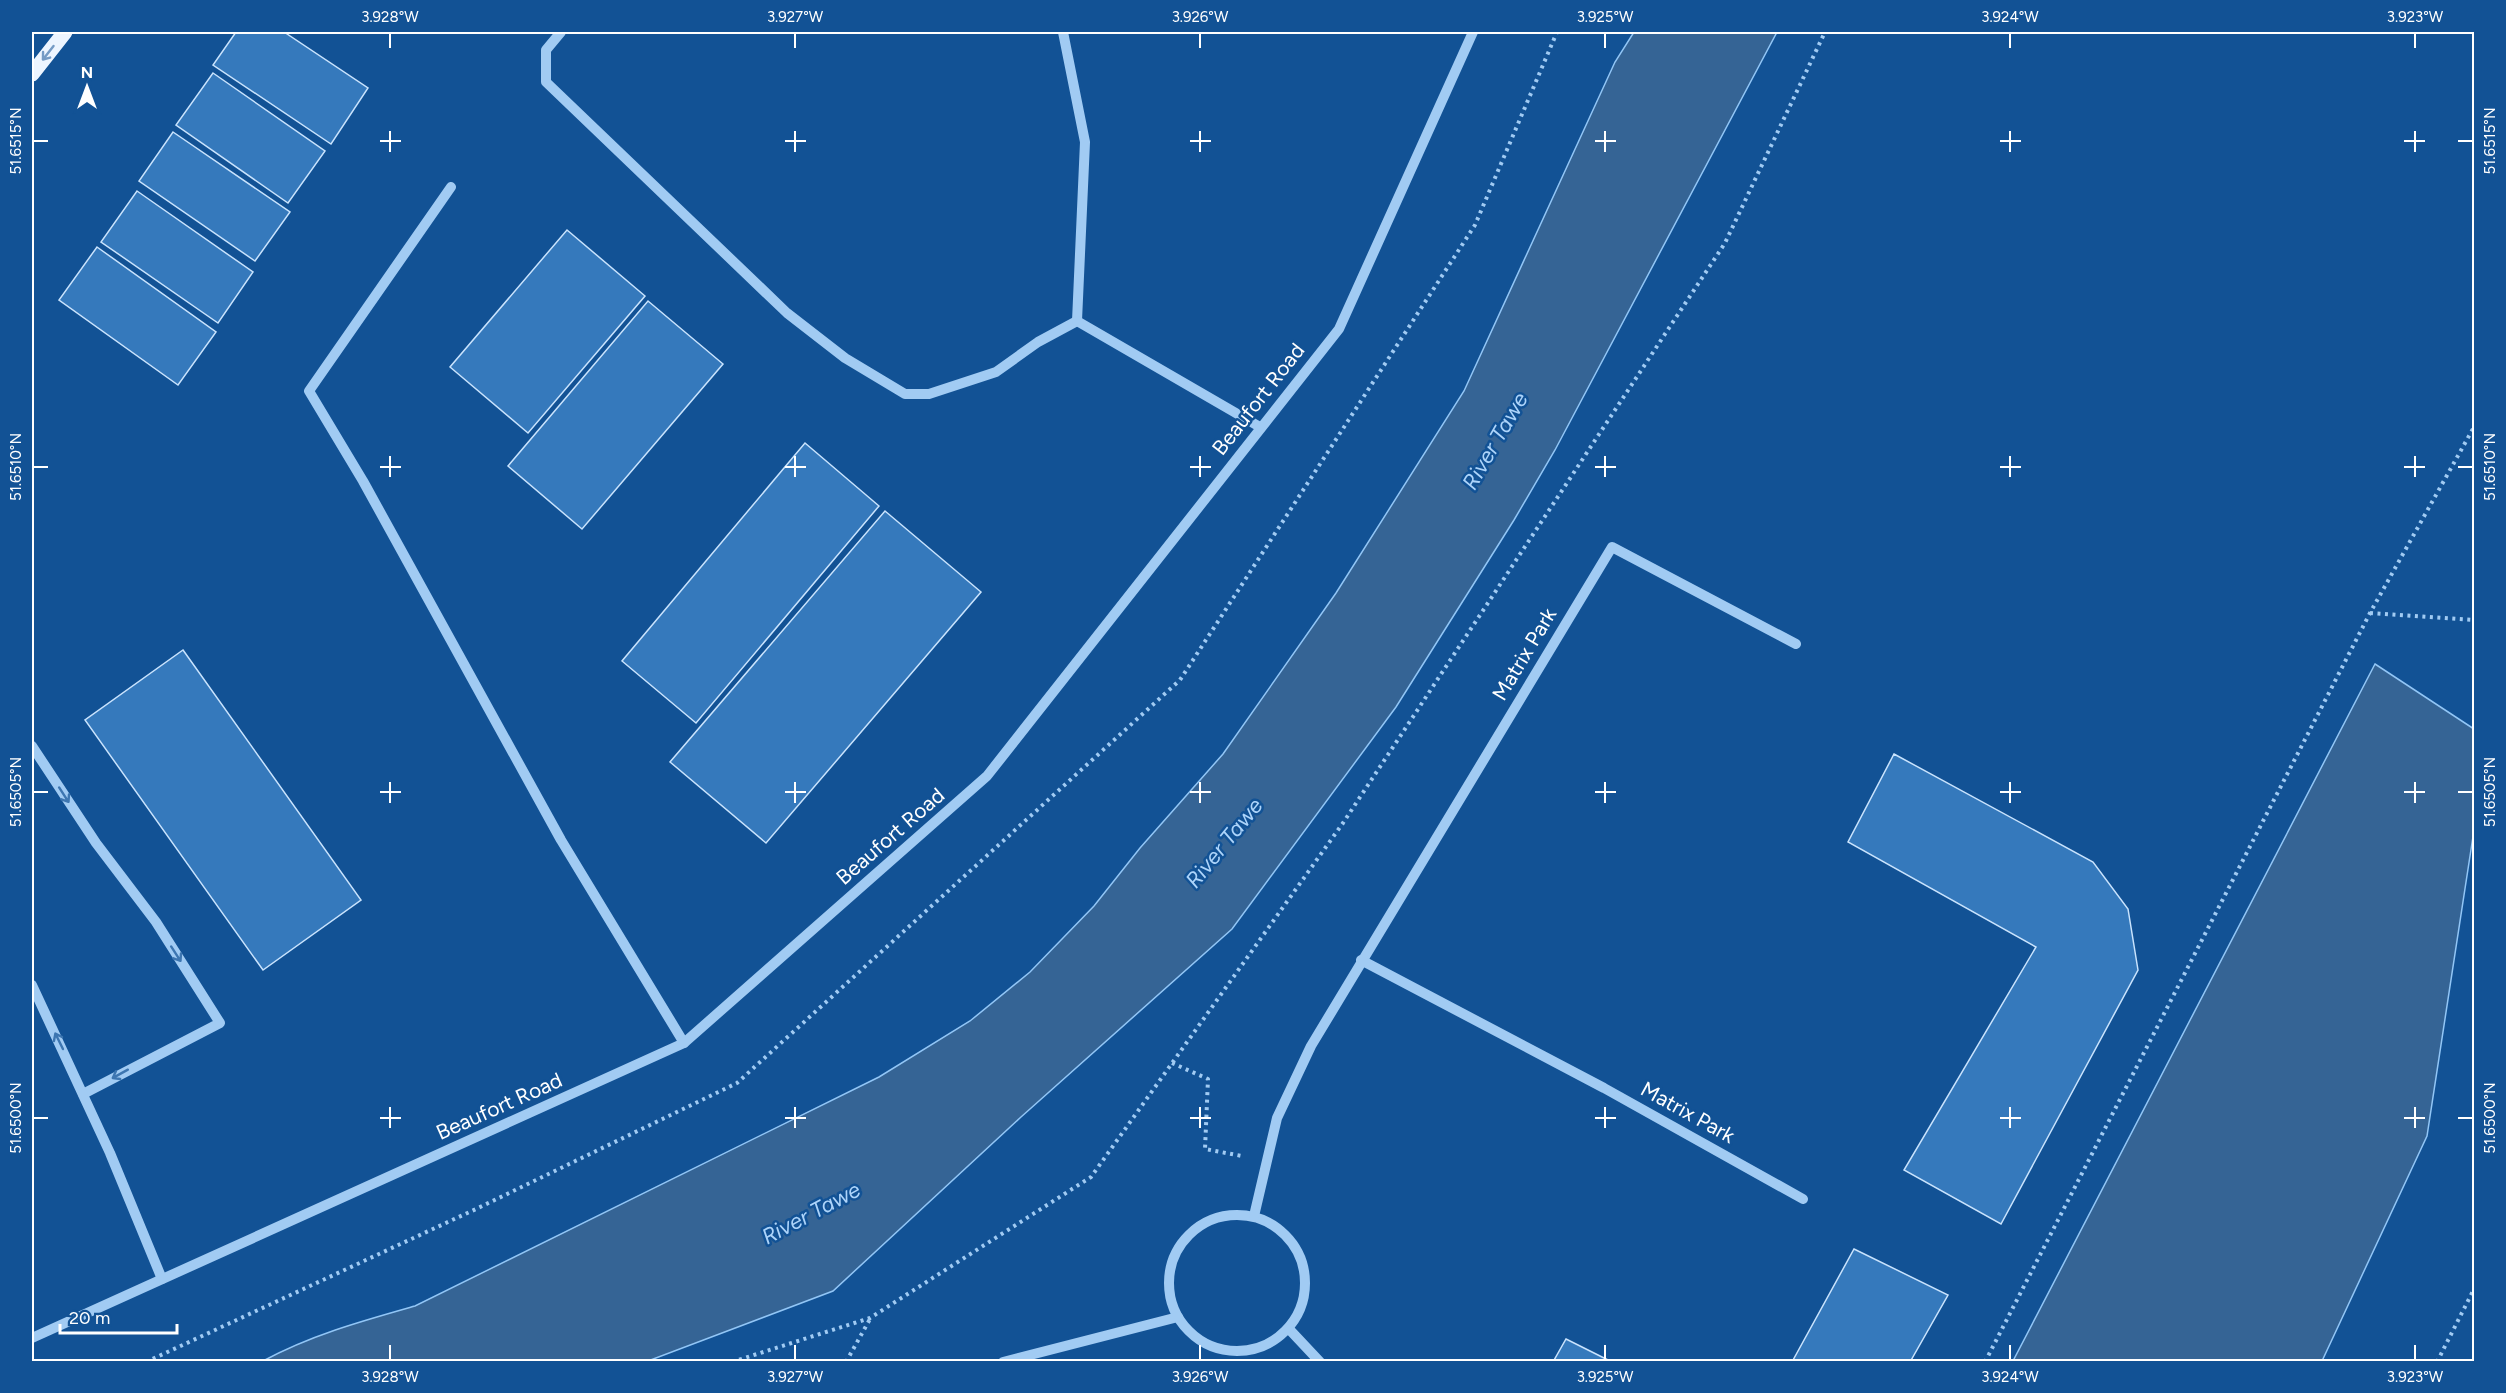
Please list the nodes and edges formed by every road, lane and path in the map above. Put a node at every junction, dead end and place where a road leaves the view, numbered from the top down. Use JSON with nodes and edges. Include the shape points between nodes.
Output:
{"nodes":[{"id":1,"x":64,"y":32,"type":"edge"},
{"id":2,"x":561,"y":32,"type":"edge"},
{"id":3,"x":1063,"y":32,"type":"edge"},
{"id":4,"x":1473,"y":32,"type":"edge"},
{"id":5,"x":1825,"y":32,"type":"edge"},
{"id":6,"x":32,"y":74,"type":"edge"},
{"id":7,"x":451,"y":187,"type":"dead end"},
{"id":8,"x":1077,"y":321,"type":"junction"},
{"id":9,"x":2475,"y":426,"type":"edge"},
{"id":10,"x":1260,"y":428,"type":"junction"},
{"id":11,"x":2370,"y":613,"type":"junction"},
{"id":12,"x":2475,"y":620,"type":"edge"},
{"id":13,"x":1796,"y":644,"type":"dead end"},
{"id":14,"x":32,"y":746,"type":"edge"},
{"id":15,"x":1361,"y":960,"type":"junction"},
{"id":16,"x":32,"y":985,"type":"edge"},
{"id":17,"x":684,"y":1043,"type":"junction"},
{"id":18,"x":1172,"y":1063,"type":"junction"},
{"id":19,"x":83,"y":1094,"type":"junction"},
{"id":20,"x":1266,"y":1161,"type":"junction"},
{"id":21,"x":1803,"y":1199,"type":"dead end"},
{"id":22,"x":1254,"y":1216,"type":"junction"},
{"id":23,"x":162,"y":1279,"type":"junction"},
{"id":24,"x":2475,"y":1288,"type":"edge"},
{"id":25,"x":1178,"y":1317,"type":"junction"},
{"id":26,"x":870,"y":1318,"type":"junction"},
{"id":27,"x":1289,"y":1329,"type":"junction"},
{"id":28,"x":32,"y":1338,"type":"edge"},
{"id":29,"x":732,"y":1362,"type":"edge"},
{"id":30,"x":846,"y":1362,"type":"edge"},
{"id":31,"x":1003,"y":1362,"type":"edge"},
{"id":32,"x":1320,"y":1362,"type":"edge"},
{"id":33,"x":1985,"y":1362,"type":"edge"},
{"id":34,"x":2437,"y":1362,"type":"edge"}],
"edges":[{"from":1,"to":6,"type":"main road","one_way":true},
{"from":2,"to":8,"type":"street","via":[[546,50],[546,82],[787,313],[885,383],[905,394],[929,394],[996,372],[1038,342]]},
{"from":3,"to":8,"type":"street","via":[[1085,142]]},
{"from":4,"to":10,"type":"street","name":"Beaufort Road","via":[[1339,328]]},
{"from":5,"to":18,"type":"path","via":[[1725,243],[1343,823]]},
{"from":7,"to":17,"type":"street","via":[[309,391],[363,481],[561,840]]},
{"from":8,"to":10,"type":"street"},
{"from":9,"to":11,"type":"path"},
{"from":10,"to":17,"type":"street","name":"Beaufort Road","via":[[987,776]]},
{"from":11,"to":12,"type":"path"},
{"from":11,"to":33,"type":"path"},
{"from":13,"to":15,"type":"street","name":"Matrix Park","via":[[1611,547]]},
{"from":14,"to":19,"type":"street","one_way":true,"via":[[96,843],[156,922],[220,1023]]},
{"from":15,"to":20,"type":"street","name":"Matrix Park","via":[[1311,1046],[1277,1118]]},
{"from":15,"to":21,"type":"street","name":"Matrix Park"},
{"from":19,"to":16,"type":"street","one_way":true},
{"from":17,"to":23,"type":"street","name":"Beaufort Road"},
{"from":18,"to":20,"type":"path","via":[[1208,1079],[1205,1149]]},
{"from":18,"to":26,"type":"path","via":[[1091,1178]]},
{"from":19,"to":23,"type":"street"},
{"from":20,"to":22,"type":"street","name":"Matrix Park"},
{"from":22,"to":25,"type":"street","via":[[1218,1216],[1188,1235],[1177,1249],[1168,1284]]},
{"from":22,"to":27,"type":"street","via":[[1284,1233],[1303,1262],[1305,1297]]},
{"from":23,"to":28,"type":"street","name":"Beaufort Road"},
{"from":24,"to":34,"type":"path"},
{"from":25,"to":27,"type":"street","via":[[1192,1334],[1210,1346],[1231,1351],[1252,1350],[1273,1342]]},
{"from":25,"to":31,"type":"street"},
{"from":26,"to":29,"type":"path"},
{"from":26,"to":30,"type":"path"},
{"from":27,"to":32,"type":"street"}]}
